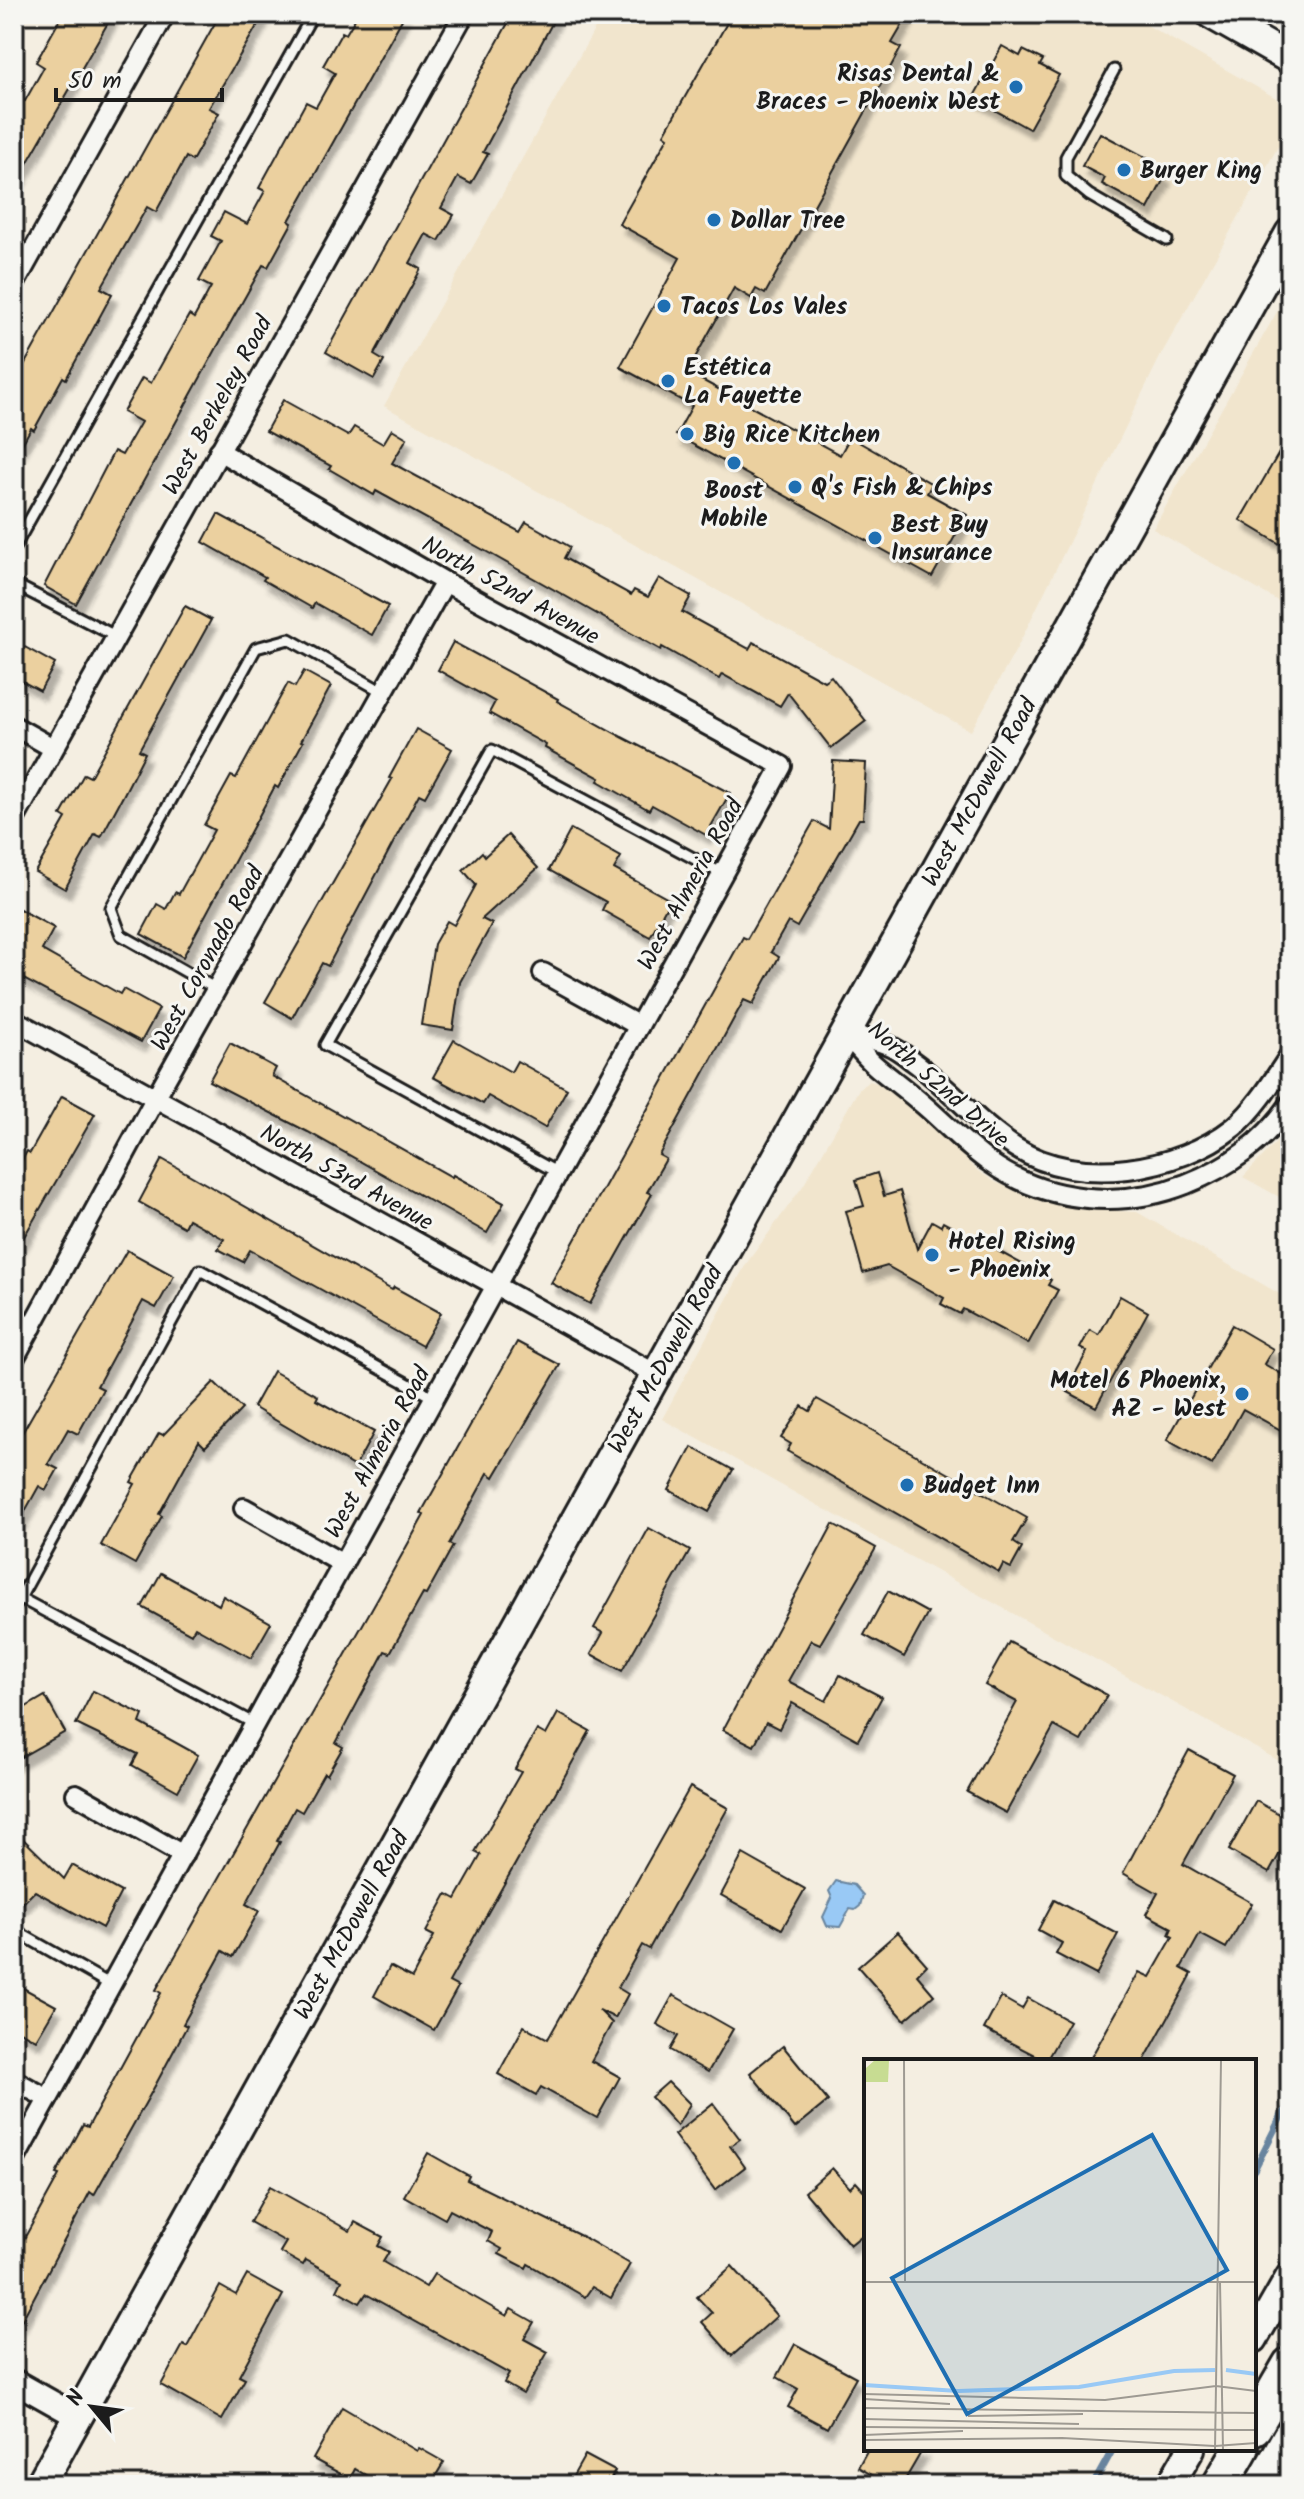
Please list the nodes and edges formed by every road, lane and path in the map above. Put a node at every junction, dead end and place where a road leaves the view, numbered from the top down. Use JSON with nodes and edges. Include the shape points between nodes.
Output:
{"nodes":[{"id":1,"x":165,"y":14,"type":"edge"},
{"id":2,"x":313,"y":14,"type":"edge"},
{"id":3,"x":464,"y":14,"type":"edge"},
{"id":4,"x":1211,"y":14,"type":"edge"},
{"id":5,"x":1290,"y":59,"type":"edge"},
{"id":6,"x":1114,"y":70,"type":"dead end"},
{"id":7,"x":1290,"y":233,"type":"edge"},
{"id":8,"x":1167,"y":240,"type":"dead end"},
{"id":9,"x":14,"y":285,"type":"edge"},
{"id":10,"x":219,"y":451,"type":"junction"},
{"id":11,"x":14,"y":548,"type":"edge"},
{"id":12,"x":445,"y":582,"type":"junction"},
{"id":13,"x":14,"y":584,"type":"edge"},
{"id":14,"x":115,"y":636,"type":"junction"},
{"id":15,"x":383,"y":692,"type":"junction"},
{"id":16,"x":14,"y":726,"type":"edge"},
{"id":17,"x":53,"y":748,"type":"junction"},
{"id":18,"x":782,"y":766,"type":"joint"},
{"id":19,"x":14,"y":820,"type":"edge"},
{"id":20,"x":723,"y":874,"type":"junction"},
{"id":21,"x":543,"y":973,"type":"dead end"},
{"id":22,"x":218,"y":990,"type":"junction"},
{"id":23,"x":14,"y":1020,"type":"edge"},
{"id":24,"x":639,"y":1026,"type":"junction"},
{"id":25,"x":845,"y":1033,"type":"junction"},
{"id":26,"x":1290,"y":1055,"type":"edge"},
{"id":27,"x":156,"y":1098,"type":"junction"},
{"id":28,"x":1290,"y":1104,"type":"edge"},
{"id":29,"x":558,"y":1173,"type":"junction"},
{"id":30,"x":495,"y":1287,"type":"junction"},
{"id":31,"x":14,"y":1318,"type":"edge"},
{"id":32,"x":32,"y":1327,"type":"junction"},
{"id":33,"x":14,"y":1359,"type":"edge"},
{"id":34,"x":656,"y":1374,"type":"junction"},
{"id":35,"x":434,"y":1398,"type":"junction"},
{"id":36,"x":244,"y":1508,"type":"dead end"},
{"id":37,"x":343,"y":1564,"type":"junction"},
{"id":38,"x":20,"y":1598,"type":"junction"},
{"id":39,"x":14,"y":1609,"type":"edge"},
{"id":40,"x":255,"y":1724,"type":"junction"},
{"id":41,"x":76,"y":1794,"type":"dead end"},
{"id":42,"x":183,"y":1855,"type":"junction"},
{"id":43,"x":14,"y":1930,"type":"edge"},
{"id":44,"x":111,"y":1985,"type":"junction"},
{"id":45,"x":14,"y":2080,"type":"edge"},
{"id":46,"x":48,"y":2099,"type":"junction"},
{"id":47,"x":14,"y":2161,"type":"edge"},
{"id":48,"x":1290,"y":2276,"type":"edge"},
{"id":49,"x":1256,"y":2336,"type":"edge"},
{"id":50,"x":1290,"y":2365,"type":"edge"},
{"id":51,"x":14,"y":2381,"type":"edge"},
{"id":52,"x":78,"y":2417,"type":"junction"},
{"id":53,"x":1256,"y":2424,"type":"edge"},
{"id":54,"x":1290,"y":2437,"type":"edge"},
{"id":55,"x":1190,"y":2451,"type":"edge"},
{"id":56,"x":1240,"y":2451,"type":"edge"},
{"id":57,"x":40,"y":2485,"type":"edge"},
{"id":58,"x":1170,"y":2485,"type":"edge"},
{"id":59,"x":1220,"y":2485,"type":"edge"},
{"id":60,"x":1263,"y":2485,"type":"edge"}],
"edges":[{"from":1,"to":9,"type":"street"},
{"from":2,"to":11,"type":"lane"},
{"from":3,"to":10,"type":"street","name":"West Berkeley Road"},
{"from":4,"to":5,"type":"main road"},
{"from":6,"to":8,"type":"lane","via":[[1066,157],[1066,176]]},
{"from":7,"to":25,"type":"main road","name":"West McDowell Road"},
{"from":10,"to":12,"type":"street","name":"North 52nd Avenue"},
{"from":10,"to":14,"type":"street","name":"West Berkeley Road"},
{"from":12,"to":15,"type":"street","name":"West Coronado Road"},
{"from":12,"to":18,"type":"street","name":"North 52nd Avenue"},
{"from":13,"to":14,"type":"lane"},
{"from":14,"to":17,"type":"street","name":"West Berkeley Road"},
{"from":15,"to":22,"type":"street","name":"West Coronado Road"},
{"from":15,"to":22,"type":"lane","via":[[289,639],[256,648],[111,908],[121,935]]},
{"from":16,"to":17,"type":"street"},
{"from":17,"to":19,"type":"street","name":"West Berkeley Road"},
{"from":18,"to":20,"type":"street","name":"West Almeria Road"},
{"from":20,"to":24,"type":"street","name":"West Almeria Road"},
{"from":20,"to":29,"type":"lane","via":[[492,750],[325,1045]]},
{"from":21,"to":24,"type":"street"},
{"from":22,"to":27,"type":"street","name":"West Coronado Road"},
{"from":23,"to":27,"type":"street","name":"North 53rd Avenue"},
{"from":24,"to":29,"type":"street","name":"West Almeria Road"},
{"from":25,"to":26,"type":"street","name":"North 52nd Drive","via":[[889,1045],[1018,1149],[1052,1163],[1112,1172],[1205,1146],[1236,1125]]},
{"from":25,"to":28,"type":"street","name":"North 52nd Drive","via":[[992,1165],[1044,1188],[1093,1200],[1143,1198],[1210,1175],[1251,1148]]},
{"from":25,"to":34,"type":"main road","name":"West McDowell Road"},
{"from":27,"to":30,"type":"street","name":"North 53rd Avenue"},
{"from":27,"to":32,"type":"street","name":"West Coronado Road"},
{"from":29,"to":30,"type":"street","name":"West Almeria Road"},
{"from":30,"to":34,"type":"street","name":"North 53rd Avenue"},
{"from":30,"to":35,"type":"street","name":"West Almeria Road"},
{"from":31,"to":32,"type":"street"},
{"from":32,"to":33,"type":"street","name":"West Coronado Road"},
{"from":34,"to":52,"type":"main road","name":"West McDowell Road"},
{"from":35,"to":37,"type":"street","name":"West Almeria Road"},
{"from":35,"to":38,"type":"lane","via":[[200,1270]]},
{"from":36,"to":37,"type":"street"},
{"from":37,"to":40,"type":"street","name":"West Almeria Road"},
{"from":38,"to":39,"type":"lane"},
{"from":38,"to":40,"type":"lane"},
{"from":40,"to":42,"type":"street","name":"West Almeria Road"},
{"from":41,"to":42,"type":"street"},
{"from":42,"to":44,"type":"street","name":"West Almeria Road"},
{"from":43,"to":44,"type":"lane"},
{"from":44,"to":46,"type":"street","name":"West Almeria Road"},
{"from":45,"to":46,"type":"street"},
{"from":46,"to":47,"type":"street","name":"West Almeria Road"},
{"from":48,"to":49,"type":"main road"},
{"from":50,"to":53,"type":"highway"},
{"from":51,"to":52,"type":"street"},
{"from":52,"to":57,"type":"main road","name":"West McDowell Road"},
{"from":54,"to":60,"type":"highway"},
{"from":55,"to":58,"type":"main road"},
{"from":56,"to":59,"type":"highway"}]}
